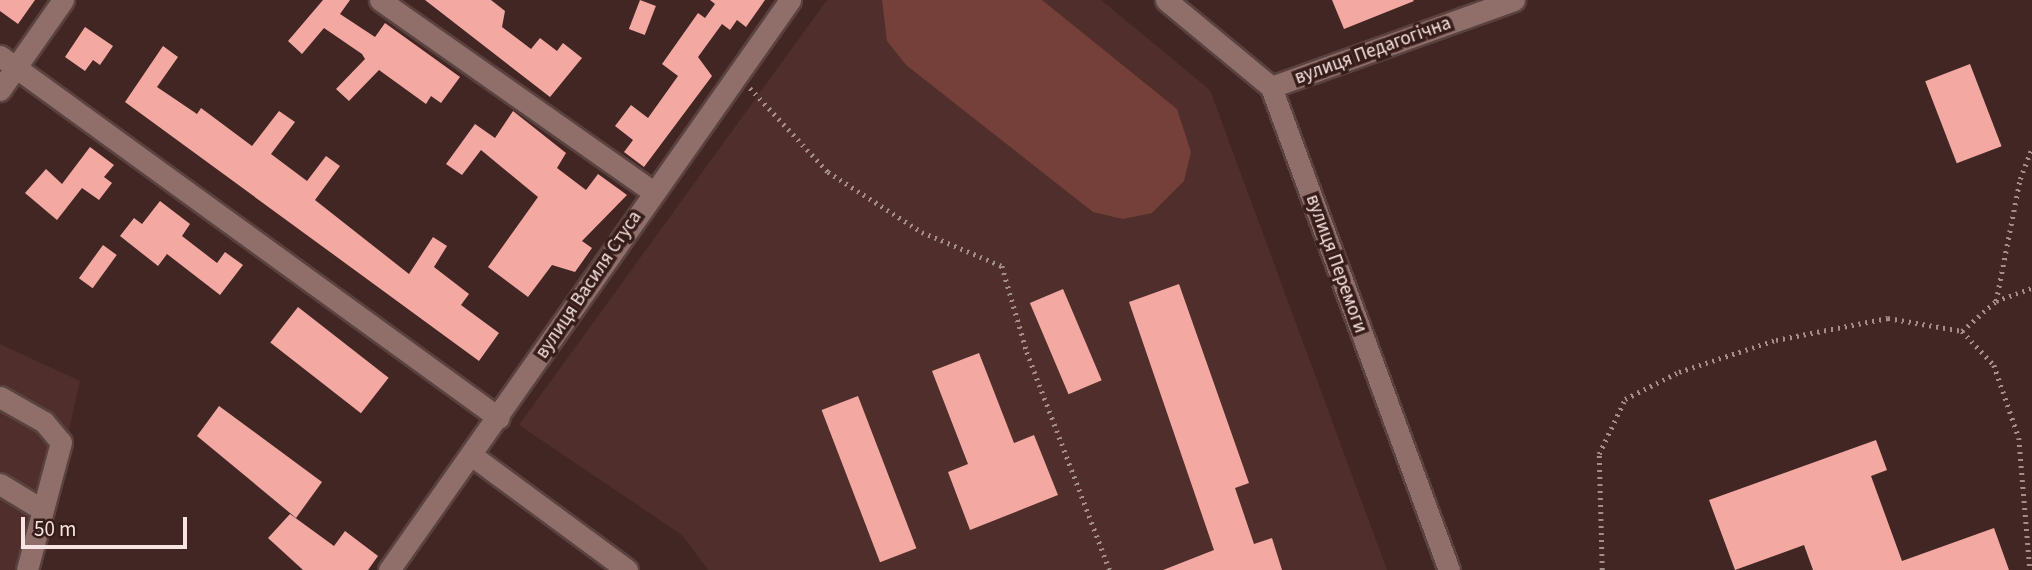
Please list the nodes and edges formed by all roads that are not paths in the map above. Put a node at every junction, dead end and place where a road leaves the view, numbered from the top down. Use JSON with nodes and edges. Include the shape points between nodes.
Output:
{"nodes":[{"id":1,"x":63,"y":0,"type":"edge"},
{"id":2,"x":380,"y":0,"type":"edge"},
{"id":3,"x":789,"y":0,"type":"edge"},
{"id":4,"x":1166,"y":0,"type":"edge"},
{"id":5,"x":1514,"y":0,"type":"edge"},
{"id":6,"x":8,"y":62,"type":"edge"},
{"id":7,"x":1271,"y":87,"type":"junction"},
{"id":8,"x":0,"y":90,"type":"edge"},
{"id":9,"x":652,"y":191,"type":"junction"},
{"id":10,"x":0,"y":397,"type":"edge"},
{"id":11,"x":499,"y":418,"type":"junction"},
{"id":12,"x":474,"y":457,"type":"junction"},
{"id":13,"x":0,"y":484,"type":"edge"},
{"id":14,"x":43,"y":510,"type":"junction"},
{"id":15,"x":27,"y":570,"type":"edge"},
{"id":16,"x":390,"y":570,"type":"edge"},
{"id":17,"x":626,"y":570,"type":"edge"},
{"id":18,"x":1448,"y":570,"type":"edge"}],
"edges":[{"from":1,"to":6,"type":"street"},
{"from":2,"to":9,"type":"street"},
{"from":3,"to":9,"type":"street","name":"вулиця Василя Стуса"},
{"from":4,"to":7,"type":"street"},
{"from":5,"to":7,"type":"street","name":"вулиця Педагогічна"},
{"from":6,"to":8,"type":"street"},
{"from":6,"to":11,"type":"street"},
{"from":7,"to":18,"type":"street","name":"вулиця Перемоги"},
{"from":9,"to":11,"type":"street","name":"вулиця Василя Стуса"},
{"from":10,"to":14,"type":"street","via":[[44,422],[61,442]]},
{"from":11,"to":12,"type":"street","name":"вулиця Василя Стуса"},
{"from":12,"to":16,"type":"street","name":"вулиця Василя Стуса"},
{"from":12,"to":17,"type":"street"},
{"from":13,"to":14,"type":"street"},
{"from":14,"to":15,"type":"street"}]}
